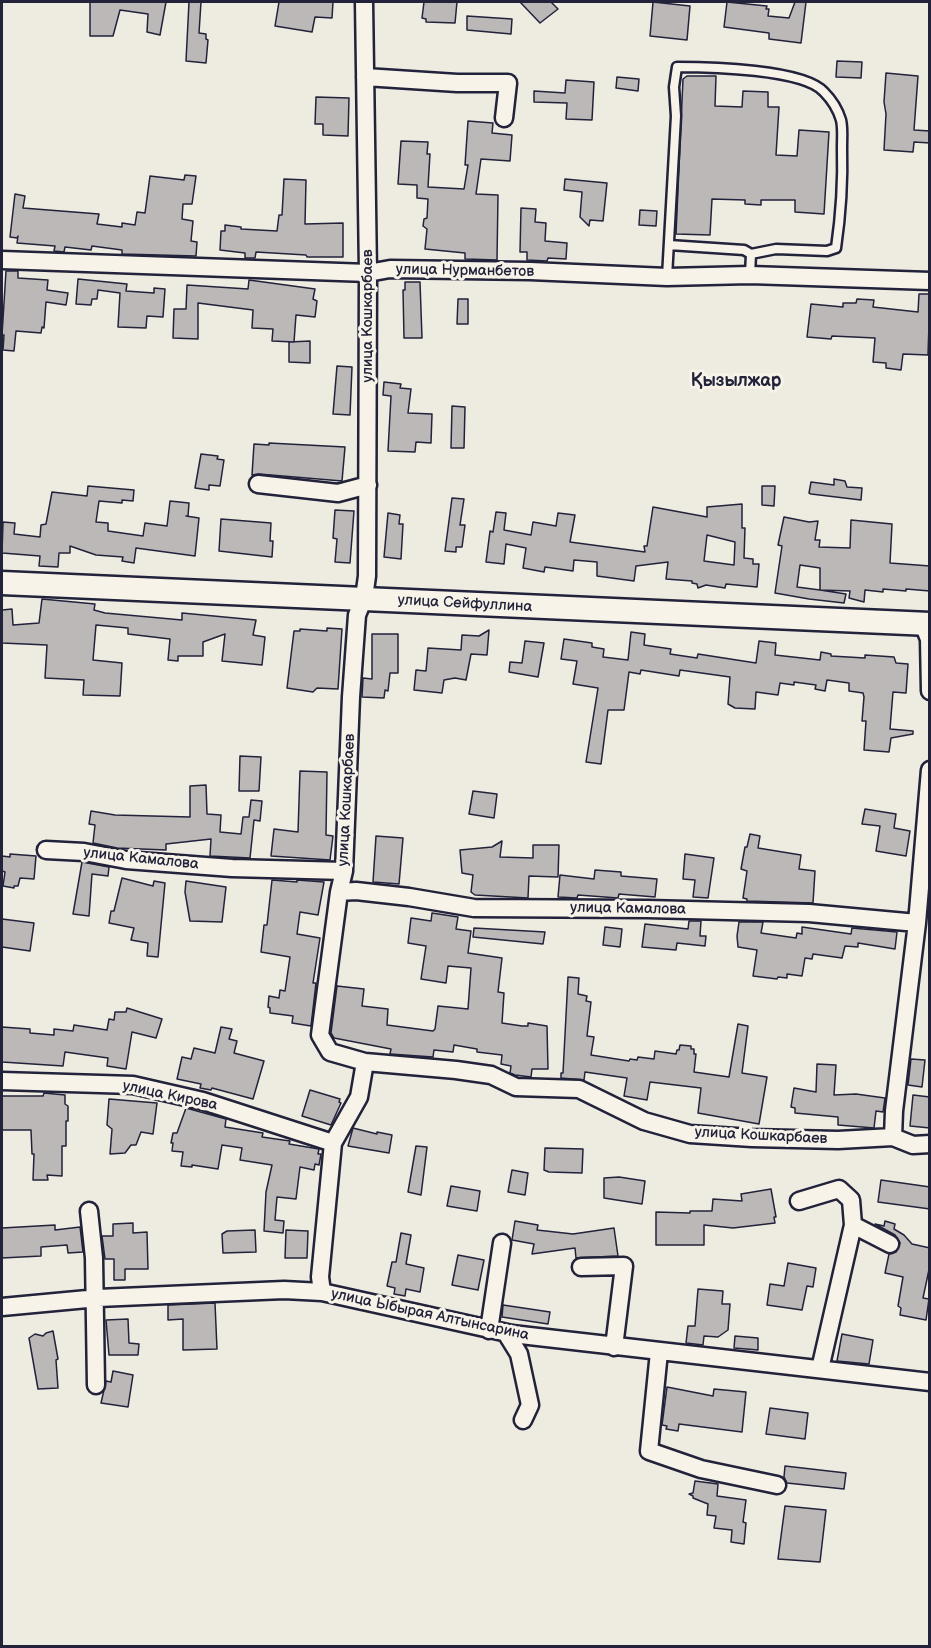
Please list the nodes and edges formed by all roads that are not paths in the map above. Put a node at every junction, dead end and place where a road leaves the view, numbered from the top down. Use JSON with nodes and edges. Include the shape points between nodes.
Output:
{"nodes":[{"id":1,"x":364,"y":2,"type":"edge"},
{"id":2,"x":365,"y":77,"type":"junction"},
{"id":3,"x":504,"y":118,"type":"dead end"},
{"id":4,"x":669,"y":245,"type":"junction"},
{"id":5,"x":751,"y":254,"type":"junction"},
{"id":6,"x":2,"y":260,"type":"edge"},
{"id":7,"x":930,"y":271,"type":"edge"},
{"id":8,"x":368,"y":273,"type":"junction"},
{"id":9,"x":750,"y":275,"type":"junction"},
{"id":10,"x":667,"y":277,"type":"junction"},
{"id":11,"x":929,"y":281,"type":"edge"},
{"id":12,"x":258,"y":484,"type":"dead end"},
{"id":13,"x":368,"y":485,"type":"junction"},
{"id":14,"x":2,"y":583,"type":"edge"},
{"id":15,"x":364,"y":598,"type":"junction"},
{"id":16,"x":926,"y":624,"type":"edge"},
{"id":17,"x":930,"y":692,"type":"edge"},
{"id":18,"x":930,"y":770,"type":"edge"},
{"id":19,"x":46,"y":850,"type":"dead end"},
{"id":20,"x":344,"y":871,"type":"junction"},
{"id":21,"x":339,"y":892,"type":"junction"},
{"id":22,"x":917,"y":923,"type":"junction"},
{"id":23,"x":365,"y":1062,"type":"junction"},
{"id":24,"x":2,"y":1082,"type":"edge"},
{"id":25,"x":893,"y":1137,"type":"junction"},
{"id":26,"x":333,"y":1143,"type":"junction"},
{"id":27,"x":930,"y":1144,"type":"edge"},
{"id":28,"x":799,"y":1201,"type":"dead end"},
{"id":29,"x":89,"y":1211,"type":"dead end"},
{"id":30,"x":853,"y":1225,"type":"junction"},
{"id":31,"x":502,"y":1243,"type":"dead end"},
{"id":32,"x":890,"y":1244,"type":"dead end"},
{"id":33,"x":581,"y":1267,"type":"dead end"},
{"id":34,"x":322,"y":1292,"type":"junction"},
{"id":35,"x":94,"y":1298,"type":"junction"},
{"id":36,"x":2,"y":1306,"type":"edge"},
{"id":37,"x":489,"y":1330,"type":"junction"},
{"id":38,"x":506,"y":1333,"type":"junction"},
{"id":39,"x":614,"y":1347,"type":"junction"},
{"id":40,"x":659,"y":1352,"type":"junction"},
{"id":41,"x":820,"y":1369,"type":"junction"},
{"id":42,"x":930,"y":1382,"type":"edge"},
{"id":43,"x":96,"y":1385,"type":"dead end"},
{"id":44,"x":523,"y":1420,"type":"dead end"},
{"id":45,"x":777,"y":1485,"type":"dead end"}],
"edges":[{"from":1,"to":2,"type":"street","name":"улица Кошкарбаев"},
{"from":2,"to":3,"type":"street","via":[[508,83]]},
{"from":2,"to":8,"type":"street","name":"улица Кошкарбаев"},
{"from":4,"to":5,"type":"lane","via":[[744,250]]},
{"from":4,"to":5,"type":"lane","via":[[677,67],[747,70],[808,81],[823,91],[842,122],[843,185],[836,248],[776,249]]},
{"from":4,"to":10,"type":"lane"},
{"from":5,"to":9,"type":"lane"},
{"from":6,"to":8,"type":"street","name":"улица Нурманбетов"},
{"from":7,"to":11,"type":"street"},
{"from":8,"to":10,"type":"street","name":"улица Нурманбетов","via":[[390,269]]},
{"from":8,"to":13,"type":"street","name":"улица Кошкарбаев"},
{"from":9,"to":10,"type":"street","name":"улица Нурманбетов"},
{"from":9,"to":11,"type":"street","name":"улица Нурманбетов"},
{"from":12,"to":13,"type":"street","via":[[338,493]]},
{"from":13,"to":15,"type":"street","name":"улица Кошкарбаев"},
{"from":14,"to":15,"type":"street","name":"улица Сейфуллина"},
{"from":15,"to":16,"type":"street","name":"улица Сейфуллина"},
{"from":15,"to":20,"type":"street","name":"улица Кошкарбаев","via":[[357,615]]},
{"from":16,"to":17,"type":"street"},
{"from":18,"to":22,"type":"street"},
{"from":19,"to":20,"type":"street","name":"улица Камалова","via":[[232,868]]},
{"from":20,"to":21,"type":"street","name":"улица Кошкарбаев"},
{"from":21,"to":22,"type":"street","name":"улица Камалова","via":[[409,897],[474,908],[809,913]]},
{"from":21,"to":23,"type":"street","name":"улица Кошкарбаев","via":[[320,1035],[330,1052]]},
{"from":22,"to":25,"type":"street"},
{"from":23,"to":25,"type":"street","name":"улица Кошкарбаев","via":[[491,1075],[516,1087],[579,1089],[644,1122],[690,1134],[838,1140]]},
{"from":23,"to":26,"type":"street","via":[[358,1096]]},
{"from":24,"to":26,"type":"street","name":"улица Кирова","via":[[133,1085],[203,1101]]},
{"from":25,"to":27,"type":"street","name":"улица Кошкарбаев","via":[[913,1145]]},
{"from":26,"to":34,"type":"street","via":[[320,1277]]},
{"from":28,"to":30,"type":"street","via":[[839,1189],[850,1200]]},
{"from":29,"to":35,"type":"street"},
{"from":30,"to":32,"type":"street"},
{"from":30,"to":41,"type":"street"},
{"from":31,"to":37,"type":"street"},
{"from":33,"to":39,"type":"street","via":[[624,1266]]},
{"from":34,"to":35,"type":"street","name":"улица Ыбырая Алтынсарина"},
{"from":34,"to":37,"type":"street","name":"улица Ыбырая Алтынсарина"},
{"from":35,"to":36,"type":"street","name":"улица Ыбырая Алтынсарина"},
{"from":35,"to":43,"type":"street"},
{"from":37,"to":38,"type":"street","name":"улица Ыбырая Алтынсарина"},
{"from":38,"to":39,"type":"street","name":"улица Ыбырая Алтынсарина"},
{"from":38,"to":44,"type":"street","via":[[519,1354],[530,1405]]},
{"from":39,"to":40,"type":"street","name":"улица Ыбырая Алтынсарина"},
{"from":40,"to":41,"type":"street","name":"улица Ыбырая Алтынсарина"},
{"from":40,"to":45,"type":"street","via":[[649,1451],[701,1469]]},
{"from":41,"to":42,"type":"street","name":"улица Ыбырая Алтынсарина"}]}
